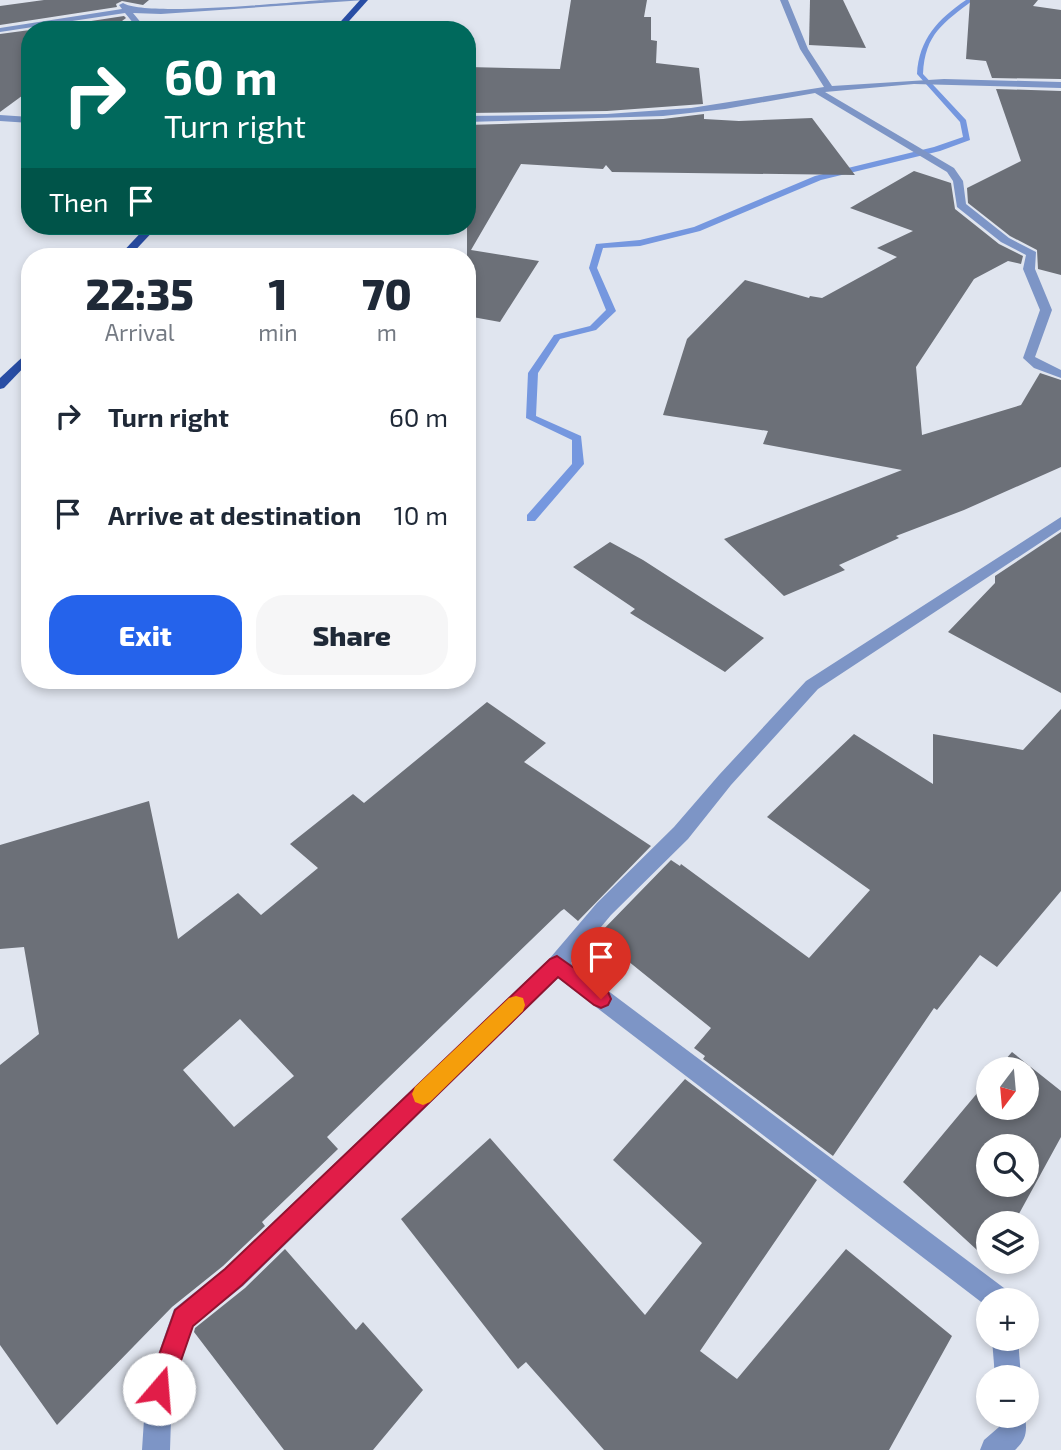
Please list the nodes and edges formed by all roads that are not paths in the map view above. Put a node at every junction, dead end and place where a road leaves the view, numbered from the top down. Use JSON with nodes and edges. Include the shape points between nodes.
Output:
{"nodes":[{"id":1,"x":119,"y":0,"type":"edge"},
{"id":2,"x":363,"y":0,"type":"edge"},
{"id":3,"x":784,"y":0,"type":"edge"},
{"id":4,"x":127,"y":10,"type":"junction"},
{"id":5,"x":57,"y":21,"type":"edge"},
{"id":6,"x":136,"y":21,"type":"edge"},
{"id":7,"x":345,"y":21,"type":"edge"},
{"id":8,"x":21,"y":27,"type":"edge"},
{"id":9,"x":0,"y":30,"type":"edge"},
{"id":10,"x":1061,"y":85,"type":"edge"},
{"id":11,"x":829,"y":88,"type":"junction"},
{"id":12,"x":817,"y":91,"type":"junction"},
{"id":13,"x":0,"y":118,"type":"edge"},
{"id":14,"x":21,"y":119,"type":"edge"},
{"id":15,"x":476,"y":119,"type":"edge"},
{"id":16,"x":144,"y":235,"type":"edge"},
{"id":17,"x":132,"y":248,"type":"edge"},
{"id":18,"x":21,"y":363,"type":"edge"},
{"id":19,"x":1061,"y":374,"type":"edge"},
{"id":20,"x":0,"y":385,"type":"edge"},
{"id":21,"x":1061,"y":522,"type":"edge"},
{"id":22,"x":557,"y":965,"type":"junction"},
{"id":23,"x":983,"y":1288,"type":"edge"},
{"id":24,"x":1012,"y":1428,"type":"edge"},
{"id":25,"x":156,"y":1450,"type":"edge"},
{"id":26,"x":993,"y":1450,"type":"edge"}],
"edges":[{"from":1,"to":4,"type":"street"},
{"from":2,"to":4,"type":"street"},
{"from":2,"to":7,"type":"main road"},
{"from":3,"to":11,"type":"street","via":[[804,49]]},
{"from":4,"to":5,"type":"street"},
{"from":4,"to":6,"type":"street"},
{"from":8,"to":9,"type":"street"},
{"from":10,"to":11,"type":"street","via":[[942,81]]},
{"from":11,"to":12,"type":"street"},
{"from":12,"to":15,"type":"street","via":[[690,111]]},
{"from":12,"to":19,"type":"street","via":[[951,170],[958,181],[961,205],[1005,240],[1032,254],[1029,269],[1046,310],[1030,358]]},
{"from":13,"to":14,"type":"street"},
{"from":16,"to":17,"type":"main road"},
{"from":18,"to":20,"type":"main road"},
{"from":21,"to":22,"type":"street","via":[[812,685]]},
{"from":22,"to":23,"type":"street"},
{"from":22,"to":25,"type":"street","via":[[233,1277],[183,1318],[159,1389]]},
{"from":24,"to":26,"type":"street","via":[[1013,1433]]}]}
